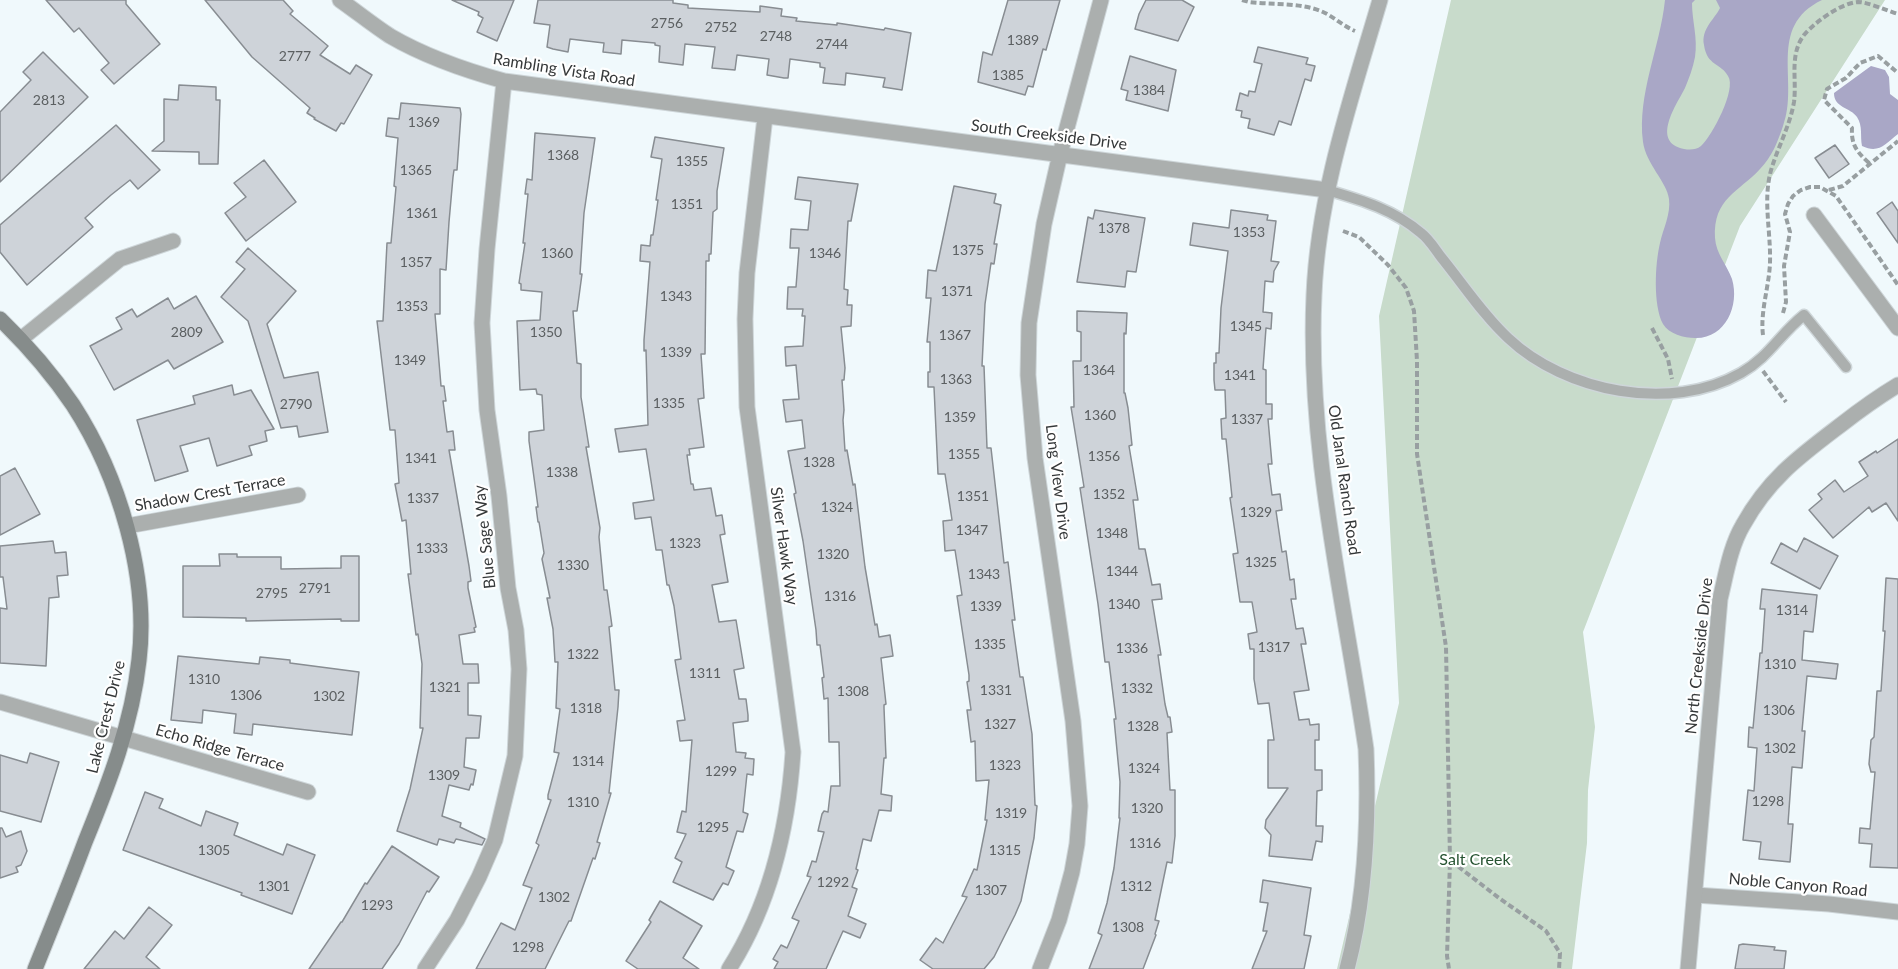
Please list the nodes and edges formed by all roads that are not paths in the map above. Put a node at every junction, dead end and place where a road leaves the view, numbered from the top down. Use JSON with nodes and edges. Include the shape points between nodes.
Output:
{"nodes":[{"id":1,"x":340,"y":0,"type":"edge"},
{"id":2,"x":1101,"y":0,"type":"edge"},
{"id":3,"x":1380,"y":0,"type":"edge"},
{"id":4,"x":504,"y":81,"type":"junction"},
{"id":5,"x":765,"y":117,"type":"junction"},
{"id":6,"x":1060,"y":154,"type":"junction"},
{"id":7,"x":1327,"y":190,"type":"junction"},
{"id":8,"x":1814,"y":215,"type":"dead end"},
{"id":9,"x":172,"y":240,"type":"dead end"},
{"id":10,"x":0,"y":319,"type":"edge"},
{"id":11,"x":1898,"y":328,"type":"edge"},
{"id":12,"x":21,"y":339,"type":"junction"},
{"id":13,"x":1846,"y":367,"type":"dead end"},
{"id":14,"x":1898,"y":385,"type":"edge"},
{"id":15,"x":298,"y":495,"type":"dead end"},
{"id":16,"x":127,"y":526,"type":"junction"},
{"id":17,"x":0,"y":702,"type":"edge"},
{"id":18,"x":123,"y":738,"type":"junction"},
{"id":19,"x":308,"y":792,"type":"dead end"},
{"id":20,"x":1695,"y":895,"type":"junction"},
{"id":21,"x":1898,"y":912,"type":"edge"},
{"id":22,"x":35,"y":969,"type":"edge"},
{"id":23,"x":425,"y":969,"type":"edge"},
{"id":24,"x":729,"y":969,"type":"edge"},
{"id":25,"x":1040,"y":969,"type":"edge"},
{"id":26,"x":1347,"y":969,"type":"edge"},
{"id":27,"x":1688,"y":969,"type":"edge"}],
"edges":[{"from":1,"to":4,"type":"street","name":"Rambling Vista Road","via":[[431,57]]},
{"from":2,"to":6,"type":"street","name":"Long View Drive"},
{"from":3,"to":7,"type":"street","name":"Old Janal Ranch Road"},
{"from":4,"to":5,"type":"street","name":"Rambling Vista Road"},
{"from":4,"to":23,"type":"street","name":"Blue Sage Way","via":[[483,323],[487,410],[517,650],[515,756],[492,848],[457,920]]},
{"from":5,"to":6,"type":"street","name":"South Creekside Drive"},
{"from":5,"to":24,"type":"street","name":"Silver Hawk Way","via":[[747,273],[747,406],[793,752],[790,796],[769,886]]},
{"from":6,"to":7,"type":"street","name":"South Creekside Drive"},
{"from":6,"to":25,"type":"street","name":"Long View Drive","via":[[1031,304],[1028,375],[1035,458],[1074,728],[1080,806],[1072,872]]},
{"from":7,"to":13,"type":"lane","via":[[1368,201],[1422,234],[1507,338],[1562,374],[1641,394],[1682,393],[1707,387],[1757,363],[1804,315]]},
{"from":7,"to":26,"type":"street","name":"Old Janal Ranch Road","via":[[1314,295],[1316,425],[1366,749],[1368,803],[1359,911]]},
{"from":8,"to":11,"type":"street"},
{"from":9,"to":12,"type":"street","via":[[120,259]]},
{"from":10,"to":12,"type":"main road","name":"Lake Crest Drive"},
{"from":12,"to":16,"type":"main road","name":"Lake Crest Drive","via":[[73,406],[94,443]]},
{"from":14,"to":20,"type":"street","name":"North Creekside Drive","via":[[1791,463],[1742,525],[1720,599]]},
{"from":15,"to":16,"type":"street","name":"Shadow Crest Terrace"},
{"from":16,"to":18,"type":"main road","name":"Lake Crest Drive","via":[[141,620],[139,659]]},
{"from":17,"to":18,"type":"street","name":"Echo Ridge Terrace"},
{"from":18,"to":19,"type":"street","name":"Echo Ridge Terrace"},
{"from":18,"to":22,"type":"main road","name":"Lake Crest Drive"},
{"from":20,"to":21,"type":"street","name":"Noble Canyon Road"},
{"from":20,"to":27,"type":"street","name":"North Creekside Drive"}]}
